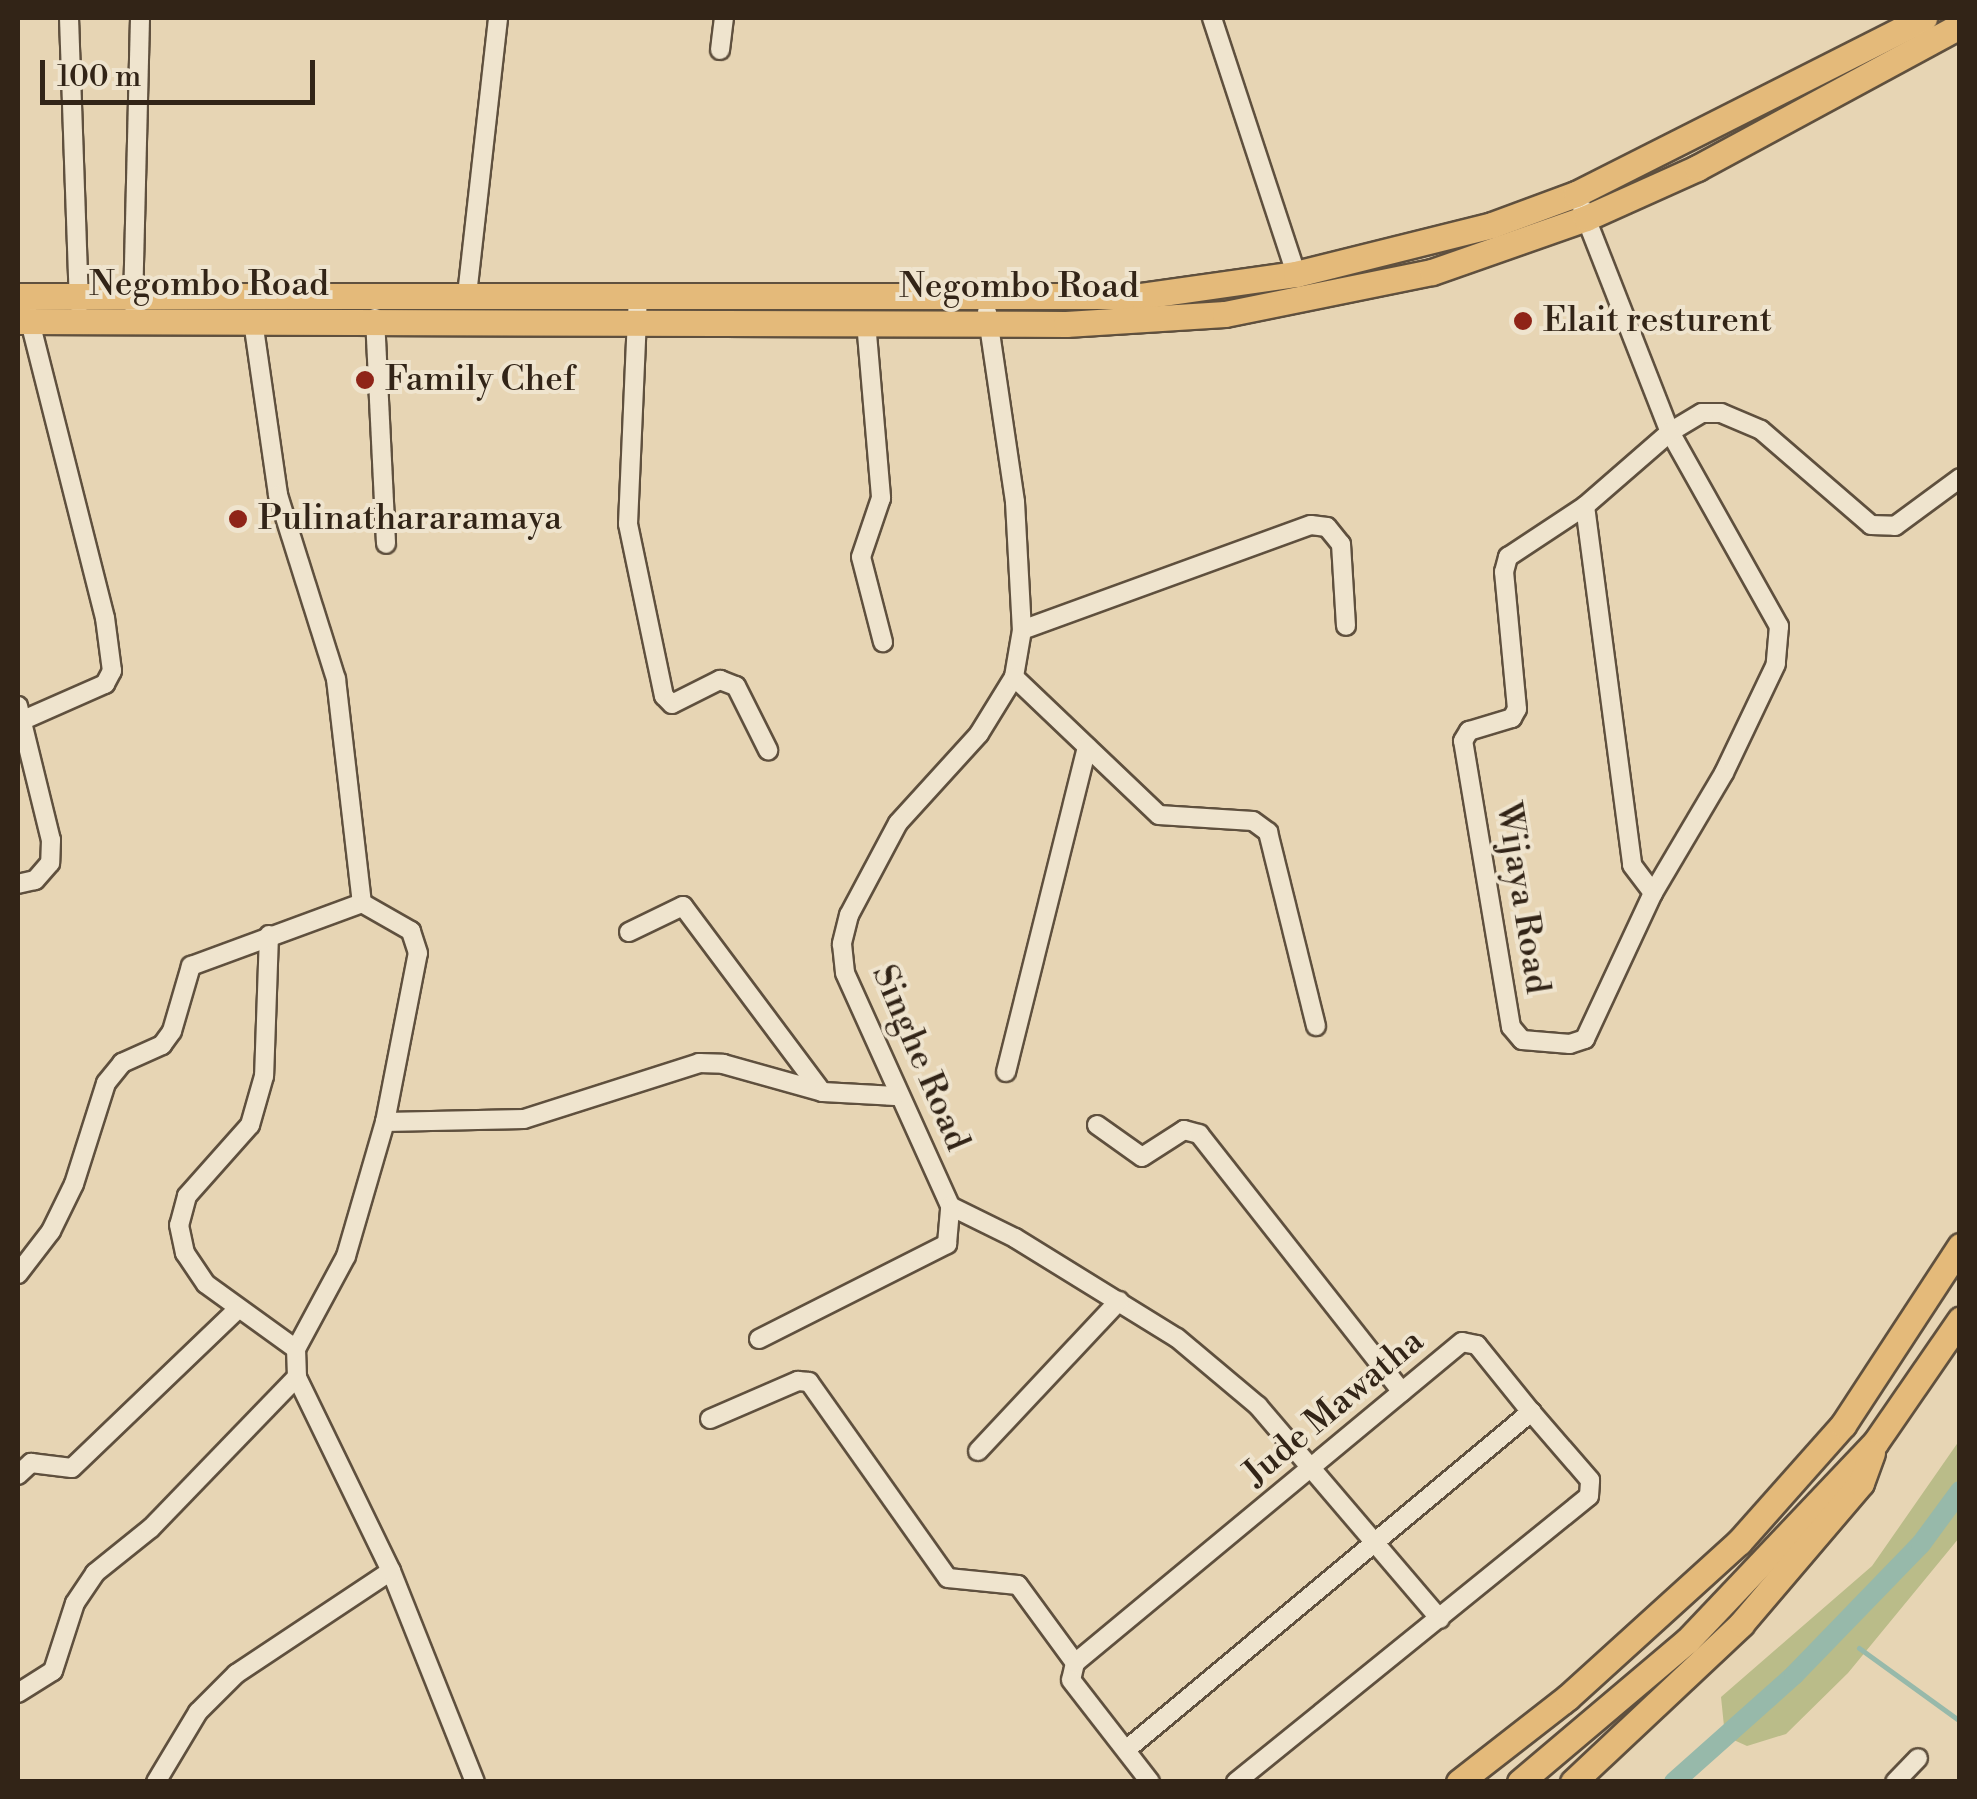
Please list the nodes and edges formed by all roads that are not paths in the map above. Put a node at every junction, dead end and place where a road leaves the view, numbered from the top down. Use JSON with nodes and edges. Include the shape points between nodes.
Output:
{"nodes":[{"id":1,"x":69,"y":18,"type":"edge"},
{"id":2,"x":140,"y":18,"type":"edge"},
{"id":3,"x":498,"y":18,"type":"edge"},
{"id":4,"x":724,"y":18,"type":"edge"},
{"id":5,"x":1212,"y":18,"type":"edge"},
{"id":6,"x":1924,"y":18,"type":"edge"},
{"id":7,"x":1960,"y":26,"type":"edge"},
{"id":8,"x":720,"y":50,"type":"dead end"},
{"id":9,"x":1576,"y":194,"type":"junction"},
{"id":10,"x":1586,"y":218,"type":"junction"},
{"id":11,"x":1296,"y":274,"type":"junction"},
{"id":12,"x":467,"y":294,"type":"junction"},
{"id":13,"x":985,"y":297,"type":"junction"},
{"id":14,"x":133,"y":307,"type":"junction"},
{"id":15,"x":79,"y":308,"type":"junction"},
{"id":16,"x":637,"y":308,"type":"junction"},
{"id":17,"x":22,"y":309,"type":"edge"},
{"id":18,"x":375,"y":318,"type":"junction"},
{"id":19,"x":252,"y":320,"type":"junction"},
{"id":20,"x":866,"y":322,"type":"junction"},
{"id":21,"x":988,"y":324,"type":"junction"},
{"id":22,"x":1670,"y":432,"type":"junction"},
{"id":23,"x":1960,"y":478,"type":"edge"},
{"id":24,"x":1585,"y":506,"type":"junction"},
{"id":25,"x":386,"y":544,"type":"dead end"},
{"id":26,"x":1346,"y":626,"type":"dead end"},
{"id":27,"x":1022,"y":630,"type":"junction"},
{"id":28,"x":883,"y":642,"type":"dead end"},
{"id":29,"x":1014,"y":677,"type":"junction"},
{"id":30,"x":19,"y":714,"type":"edge"},
{"id":31,"x":1088,"y":746,"type":"junction"},
{"id":32,"x":768,"y":750,"type":"dead end"},
{"id":33,"x":18,"y":884,"type":"edge"},
{"id":34,"x":1653,"y":893,"type":"junction"},
{"id":35,"x":362,"y":903,"type":"junction"},
{"id":36,"x":628,"y":932,"type":"dead end"},
{"id":37,"x":269,"y":935,"type":"junction"},
{"id":38,"x":1316,"y":1026,"type":"dead end"},
{"id":39,"x":1006,"y":1072,"type":"dead end"},
{"id":40,"x":823,"y":1092,"type":"junction"},
{"id":41,"x":895,"y":1096,"type":"junction"},
{"id":42,"x":385,"y":1122,"type":"junction"},
{"id":43,"x":1097,"y":1125,"type":"dead end"},
{"id":44,"x":950,"y":1206,"type":"junction"},
{"id":45,"x":1960,"y":1246,"type":"edge"},
{"id":46,"x":18,"y":1274,"type":"edge"},
{"id":47,"x":1118,"y":1301,"type":"junction"},
{"id":48,"x":237,"y":1310,"type":"junction"},
{"id":49,"x":1960,"y":1320,"type":"edge"},
{"id":50,"x":759,"y":1339,"type":"dead end"},
{"id":51,"x":296,"y":1349,"type":"junction"},
{"id":52,"x":297,"y":1378,"type":"junction"},
{"id":53,"x":1402,"y":1392,"type":"junction"},
{"id":54,"x":1531,"y":1412,"type":"junction"},
{"id":55,"x":710,"y":1419,"type":"dead end"},
{"id":56,"x":1875,"y":1444,"type":"junction"},
{"id":57,"x":978,"y":1450,"type":"dead end"},
{"id":58,"x":1311,"y":1471,"type":"junction"},
{"id":59,"x":18,"y":1475,"type":"edge"},
{"id":60,"x":1375,"y":1544,"type":"junction"},
{"id":61,"x":391,"y":1571,"type":"junction"},
{"id":62,"x":1440,"y":1619,"type":"junction"},
{"id":63,"x":1075,"y":1663,"type":"junction"},
{"id":64,"x":18,"y":1693,"type":"edge"},
{"id":65,"x":1126,"y":1750,"type":"junction"},
{"id":66,"x":1918,"y":1758,"type":"dead end"},
{"id":67,"x":156,"y":1782,"type":"edge"},
{"id":68,"x":475,"y":1782,"type":"edge"},
{"id":69,"x":1150,"y":1782,"type":"edge"},
{"id":70,"x":1236,"y":1782,"type":"edge"},
{"id":71,"x":1459,"y":1782,"type":"edge"},
{"id":72,"x":1520,"y":1782,"type":"edge"},
{"id":73,"x":1573,"y":1782,"type":"edge"},
{"id":74,"x":1896,"y":1782,"type":"edge"}],
"edges":[{"from":1,"to":15,"type":"street"},
{"from":2,"to":14,"type":"street"},
{"from":3,"to":12,"type":"street"},
{"from":4,"to":8,"type":"street"},
{"from":5,"to":11,"type":"street"},
{"from":6,"to":9,"type":"highway","name":"Negombo Road"},
{"from":7,"to":10,"type":"highway","name":"Negombo Road","via":[[1696,168]]},
{"from":9,"to":10,"type":"street","name":"Wijaya Road"},
{"from":9,"to":11,"type":"highway","name":"Negombo Road","via":[[1492,225]]},
{"from":10,"to":21,"type":"highway","name":"Negombo Road","via":[[1432,272],[1303,302],[1142,322]]},
{"from":10,"to":22,"type":"street","name":"Wijaya Road"},
{"from":11,"to":13,"type":"highway","name":"Negombo Road","via":[[1141,296]]},
{"from":12,"to":14,"type":"highway","name":"Negombo Road"},
{"from":12,"to":16,"type":"highway","name":"Negombo Road"},
{"from":13,"to":16,"type":"highway","name":"Negombo Road"},
{"from":13,"to":21,"type":"street","name":"Singhe Road"},
{"from":14,"to":15,"type":"highway","name":"Negombo Road"},
{"from":14,"to":19,"type":"highway","name":"Negombo Road"},
{"from":15,"to":17,"type":"highway","name":"Negombo Road"},
{"from":16,"to":18,"type":"highway","name":"Negombo Road"},
{"from":16,"to":20,"type":"highway","name":"Negombo Road"},
{"from":16,"to":32,"type":"street","via":[[628,524],[664,696],[672,704],[720,680],[736,686]]},
{"from":17,"to":30,"type":"street","via":[[105,618],[112,672],[105,684]]},
{"from":18,"to":19,"type":"highway","name":"Negombo Road"},
{"from":18,"to":25,"type":"street"},
{"from":19,"to":35,"type":"street","via":[[278,494],[336,679]]},
{"from":20,"to":21,"type":"highway","name":"Negombo Road"},
{"from":20,"to":28,"type":"street","via":[[881,498],[861,557]]},
{"from":21,"to":27,"type":"street","name":"Singhe Road","via":[[1015,502]]},
{"from":22,"to":23,"type":"street","via":[[1702,413],[1721,413],[1761,430],[1871,525],[1895,526]]},
{"from":22,"to":24,"type":"street","name":"Wijaya Road"},
{"from":22,"to":34,"type":"street","name":"Wijaya Road","via":[[1780,626],[1776,664],[1732,758]]},
{"from":24,"to":34,"type":"street","via":[[1632,865]]},
{"from":24,"to":34,"type":"street","name":"Wijaya Road","via":[[1508,557],[1517,708],[1512,718],[1469,731],[1463,740],[1510,1027],[1522,1040],[1585,1039]]},
{"from":26,"to":27,"type":"street","via":[[1341,544],[1327,526],[1311,526]]},
{"from":27,"to":29,"type":"street","name":"Singhe Road"},
{"from":29,"to":31,"type":"street"},
{"from":29,"to":41,"type":"street","name":"Singhe Road","via":[[979,734],[898,823],[849,915],[842,944],[845,974]]},
{"from":30,"to":33,"type":"street","via":[[50,863],[35,880]]},
{"from":31,"to":38,"type":"street","via":[[1159,814],[1253,821],[1268,832]]},
{"from":31,"to":39,"type":"street"},
{"from":35,"to":37,"type":"street"},
{"from":35,"to":42,"type":"street","via":[[410,932],[418,952]]},
{"from":36,"to":40,"type":"street","via":[[683,906]]},
{"from":37,"to":46,"type":"street","via":[[191,966],[172,1031],[162,1044],[122,1063],[106,1083],[74,1184]]},
{"from":37,"to":48,"type":"street","via":[[264,1076],[250,1125],[187,1196],[179,1225],[186,1253],[206,1284]]},
{"from":40,"to":41,"type":"street"},
{"from":40,"to":42,"type":"street","via":[[699,1063],[524,1119]]},
{"from":41,"to":44,"type":"street","name":"Singhe Road"},
{"from":42,"to":51,"type":"street","via":[[346,1256]]},
{"from":43,"to":53,"type":"street","via":[[1142,1157],[1184,1130],[1199,1134]]},
{"from":44,"to":47,"type":"street","name":"Singhe Road"},
{"from":44,"to":50,"type":"street","via":[[947,1244]]},
{"from":45,"to":71,"type":"highway","via":[[1843,1425],[1739,1542],[1568,1697]]},
{"from":47,"to":57,"type":"street"},
{"from":47,"to":58,"type":"street","name":"Singhe Road","via":[[1177,1338],[1258,1406]]},
{"from":48,"to":51,"type":"street"},
{"from":48,"to":59,"type":"street","via":[[72,1468],[32,1463]]},
{"from":49,"to":56,"type":"highway"},
{"from":51,"to":52,"type":"street"},
{"from":52,"to":61,"type":"street"},
{"from":52,"to":64,"type":"street","via":[[151,1528],[94,1573],[75,1603],[53,1672]]},
{"from":53,"to":54,"type":"street","name":"Jude Mawatha","via":[[1462,1342],[1477,1345]]},
{"from":53,"to":58,"type":"street","name":"Jude Mawatha"},
{"from":54,"to":60,"type":"street"},
{"from":54,"to":62,"type":"street","via":[[1590,1480],[1588,1496]]},
{"from":55,"to":63,"type":"street","via":[[809,1382],[948,1578],[1018,1585]]},
{"from":56,"to":72,"type":"highway","via":[[1688,1641]]},
{"from":56,"to":73,"type":"highway","via":[[1861,1483],[1741,1624]]},
{"from":58,"to":60,"type":"street","name":"Singhe Road"},
{"from":58,"to":63,"type":"street","name":"Jude Mawatha"},
{"from":60,"to":62,"type":"street","name":"Singhe Road"},
{"from":60,"to":65,"type":"street"},
{"from":61,"to":67,"type":"street","via":[[236,1674],[198,1712]]},
{"from":61,"to":68,"type":"street"},
{"from":62,"to":70,"type":"street"},
{"from":63,"to":65,"type":"street","via":[[1071,1680]]},
{"from":65,"to":69,"type":"street"},
{"from":66,"to":74,"type":"street"}]}
